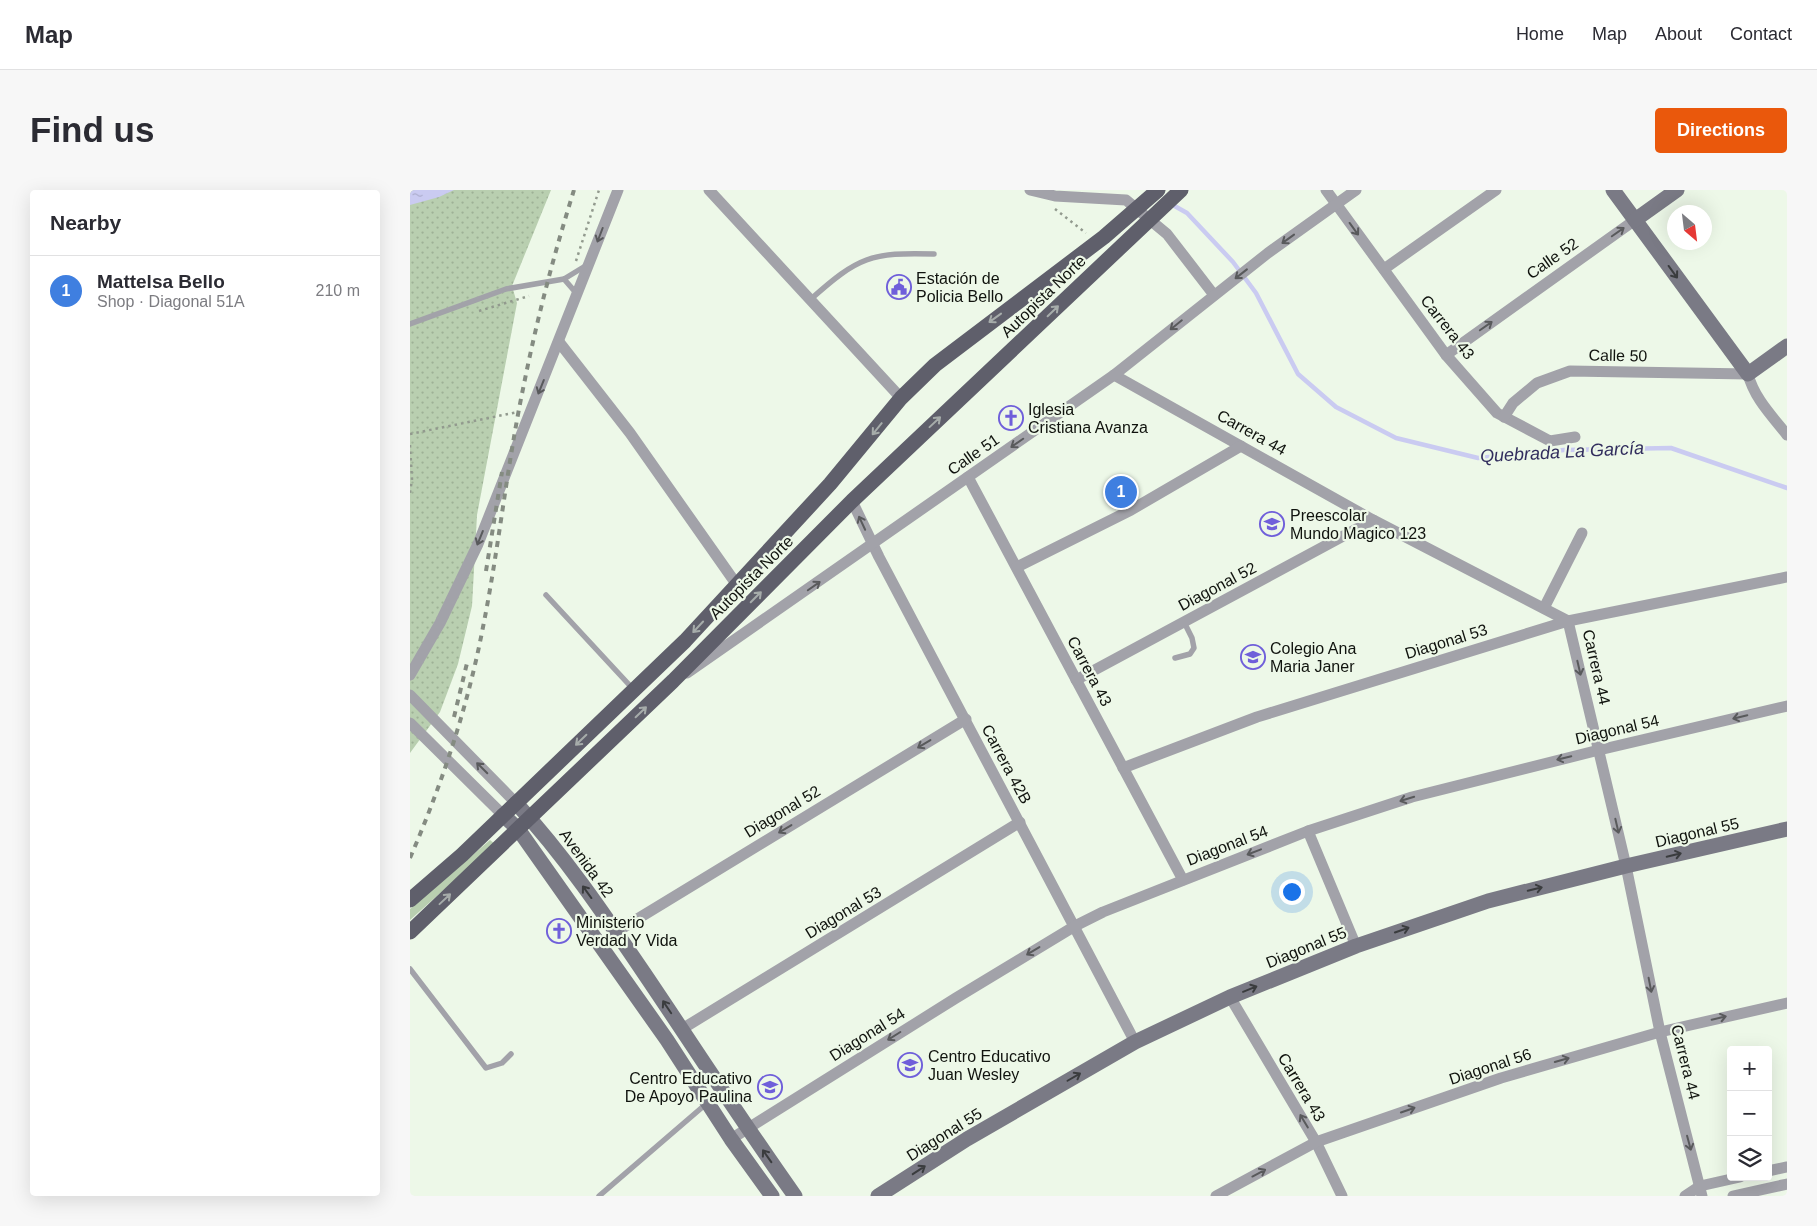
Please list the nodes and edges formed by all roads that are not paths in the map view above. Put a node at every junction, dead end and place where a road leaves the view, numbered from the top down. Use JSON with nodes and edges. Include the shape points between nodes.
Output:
{"nodes":[{"id":1,"x":618,"y":190,"type":"edge"},
{"id":2,"x":710,"y":190,"type":"edge"},
{"id":3,"x":1030,"y":190,"type":"edge"},
{"id":4,"x":1158,"y":190,"type":"edge"},
{"id":5,"x":1180,"y":190,"type":"edge"},
{"id":6,"x":1326,"y":190,"type":"edge"},
{"id":7,"x":1356,"y":190,"type":"edge"},
{"id":8,"x":1496,"y":190,"type":"edge"},
{"id":9,"x":1613,"y":190,"type":"edge"},
{"id":10,"x":1677,"y":190,"type":"edge"},
{"id":11,"x":1336,"y":204,"type":"junction"},
{"id":12,"x":1635,"y":220,"type":"junction"},
{"id":13,"x":934,"y":254,"type":"dead end"},
{"id":14,"x":589,"y":264,"type":"junction"},
{"id":15,"x":1384,"y":269,"type":"junction"},
{"id":16,"x":564,"y":278,"type":"junction"},
{"id":17,"x":578,"y":294,"type":"junction"},
{"id":18,"x":1214,"y":295,"type":"junction"},
{"id":19,"x":811,"y":299,"type":"junction"},
{"id":20,"x":410,"y":324,"type":"edge"},
{"id":21,"x":559,"y":342,"type":"junction"},
{"id":22,"x":1787,"y":346,"type":"edge"},
{"id":23,"x":1446,"y":355,"type":"junction"},
{"id":24,"x":1748,"y":374,"type":"junction"},
{"id":25,"x":1114,"y":375,"type":"junction"},
{"id":26,"x":901,"y":398,"type":"junction"},
{"id":27,"x":1504,"y":416,"type":"junction"},
{"id":28,"x":1787,"y":435,"type":"edge"},
{"id":29,"x":1575,"y":438,"type":"dead end"},
{"id":30,"x":1241,"y":446,"type":"junction"},
{"id":31,"x":968,"y":477,"type":"junction"},
{"id":32,"x":852,"y":500,"type":"junction"},
{"id":33,"x":1373,"y":520,"type":"junction"},
{"id":34,"x":1582,"y":533,"type":"dead end"},
{"id":35,"x":873,"y":545,"type":"junction"},
{"id":36,"x":1017,"y":567,"type":"junction"},
{"id":37,"x":1787,"y":577,"type":"edge"},
{"id":38,"x":737,"y":585,"type":"junction"},
{"id":39,"x":546,"y":595,"type":"dead end"},
{"id":40,"x":1544,"y":608,"type":"junction"},
{"id":41,"x":1568,"y":620,"type":"junction"},
{"id":42,"x":1184,"y":622,"type":"junction"},
{"id":43,"x":1175,"y":658,"type":"dead end"},
{"id":44,"x":410,"y":675,"type":"edge"},
{"id":45,"x":1076,"y":680,"type":"junction"},
{"id":46,"x":673,"y":682,"type":"junction"},
{"id":47,"x":634,"y":690,"type":"junction"},
{"id":48,"x":410,"y":695,"type":"edge"},
{"id":49,"x":1787,"y":706,"type":"edge"},
{"id":50,"x":966,"y":719,"type":"junction"},
{"id":51,"x":410,"y":723,"type":"edge"},
{"id":52,"x":1599,"y":750,"type":"junction"},
{"id":53,"x":1123,"y":768,"type":"junction"},
{"id":54,"x":516,"y":803,"type":"junction"},
{"id":55,"x":504,"y":815,"type":"junction"},
{"id":56,"x":530,"y":818,"type":"junction"},
{"id":57,"x":1020,"y":822,"type":"junction"},
{"id":58,"x":518,"y":829,"type":"junction"},
{"id":59,"x":1787,"y":830,"type":"edge"},
{"id":60,"x":1308,"y":831,"type":"junction"},
{"id":61,"x":1626,"y":866,"type":"junction"},
{"id":62,"x":1182,"y":880,"type":"junction"},
{"id":63,"x":410,"y":900,"type":"edge"},
{"id":64,"x":1075,"y":926,"type":"junction"},
{"id":65,"x":410,"y":932,"type":"edge"},
{"id":66,"x":616,"y":932,"type":"junction"},
{"id":67,"x":1356,"y":946,"type":"junction"},
{"id":68,"x":410,"y":969,"type":"edge"},
{"id":69,"x":1230,"y":997,"type":"junction"},
{"id":70,"x":1787,"y":1003,"type":"edge"},
{"id":71,"x":682,"y":1029,"type":"junction"},
{"id":72,"x":1660,"y":1032,"type":"junction"},
{"id":73,"x":1136,"y":1042,"type":"junction"},
{"id":74,"x":511,"y":1054,"type":"dead end"},
{"id":75,"x":708,"y":1103,"type":"junction"},
{"id":76,"x":748,"y":1129,"type":"junction"},
{"id":77,"x":731,"y":1139,"type":"junction"},
{"id":78,"x":1316,"y":1142,"type":"junction"},
{"id":79,"x":1787,"y":1167,"type":"edge"},
{"id":80,"x":1772,"y":1170,"type":"edge"},
{"id":81,"x":1729,"y":1181,"type":"edge"},
{"id":82,"x":1787,"y":1184,"type":"edge"},
{"id":83,"x":1701,"y":1191,"type":"edge"},
{"id":84,"x":599,"y":1196,"type":"edge"},
{"id":85,"x":772,"y":1196,"type":"edge"},
{"id":86,"x":795,"y":1196,"type":"edge"},
{"id":87,"x":878,"y":1196,"type":"edge"},
{"id":88,"x":1216,"y":1196,"type":"edge"},
{"id":89,"x":1342,"y":1196,"type":"edge"},
{"id":90,"x":1685,"y":1196,"type":"edge"},
{"id":91,"x":1733,"y":1196,"type":"edge"}],
"edges":[{"from":1,"to":14,"type":"street","one_way":true},
{"from":2,"to":19,"type":"street"},
{"from":3,"to":18,"type":"street","via":[[1055,196],[1126,200],[1167,234]]},
{"from":4,"to":26,"type":"main road","name":"Autopista Norte","one_way":true,"via":[[934,365]]},
{"from":32,"to":5,"type":"main road","name":"Autopista Norte","one_way":true},
{"from":6,"to":11,"type":"street","name":"Carrera 43"},
{"from":7,"to":11,"type":"street","name":"Calle 51"},
{"from":8,"to":15,"type":"street"},
{"from":9,"to":12,"type":"street"},
{"from":10,"to":12,"type":"street","name":"Calle 52"},
{"from":11,"to":15,"type":"street","name":"Carrera 43","one_way":true},
{"from":11,"to":18,"type":"street","name":"Calle 51","one_way":true},
{"from":23,"to":12,"type":"street","name":"Calle 52","one_way":true},
{"from":12,"to":24,"type":"street","one_way":true},
{"from":13,"to":19,"type":"lane","via":[[896,253],[869,258],[842,272]]},
{"from":14,"to":16,"type":"lane"},
{"from":14,"to":17,"type":"street"},
{"from":15,"to":23,"type":"street","name":"Carrera 43"},
{"from":16,"to":17,"type":"lane"},
{"from":16,"to":20,"type":"lane","via":[[506,289]]},
{"from":17,"to":21,"type":"street"},
{"from":18,"to":25,"type":"street","name":"Calle 51","one_way":true},
{"from":19,"to":26,"type":"street"},
{"from":21,"to":38,"type":"street","via":[[630,433]]},
{"from":21,"to":44,"type":"street","one_way":true,"via":[[478,544],[440,623]]},
{"from":22,"to":24,"type":"street"},
{"from":23,"to":27,"type":"street","name":"Carrera 43","via":[[1497,413]]},
{"from":24,"to":27,"type":"street","name":"Calle 50","via":[[1570,371],[1537,383]]},
{"from":24,"to":28,"type":"street","via":[[1759,399]]},
{"from":25,"to":30,"type":"street","name":"Carrera 44"},
{"from":25,"to":31,"type":"street","name":"Calle 51","one_way":true},
{"from":26,"to":38,"type":"main road","name":"Autopista Norte","one_way":true,"via":[[830,484]]},
{"from":27,"to":29,"type":"street","name":"Carrera 43","via":[[1550,441]]},
{"from":30,"to":33,"type":"street","name":"Carrera 44"},
{"from":30,"to":36,"type":"street","via":[[1131,510]]},
{"from":31,"to":35,"type":"street","name":"Calle 51"},
{"from":31,"to":36,"type":"street","name":"Carrera 43"},
{"from":35,"to":32,"type":"street","name":"Carrera 42B","one_way":true},
{"from":46,"to":32,"type":"main road","name":"Autopista Norte","one_way":true},
{"from":33,"to":40,"type":"street","name":"Carrera 44"},
{"from":33,"to":42,"type":"street","name":"Diagonal 52"},
{"from":34,"to":40,"type":"street"},
{"from":46,"to":35,"type":"street","name":"Calle 51","one_way":true},
{"from":35,"to":50,"type":"street","name":"Carrera 42B"},
{"from":36,"to":45,"type":"street","name":"Carrera 43"},
{"from":37,"to":41,"type":"street","name":"Diagonal 53"},
{"from":38,"to":47,"type":"main road","name":"Autopista Norte","one_way":true},
{"from":39,"to":47,"type":"lane"},
{"from":40,"to":41,"type":"street","name":"Carrera 44"},
{"from":41,"to":52,"type":"street","name":"Carrera 44","one_way":true},
{"from":41,"to":53,"type":"street","name":"Diagonal 53","via":[[1257,717]]},
{"from":42,"to":43,"type":"lane","via":[[1194,648],[1190,654]]},
{"from":42,"to":45,"type":"street","name":"Diagonal 52"},
{"from":45,"to":53,"type":"street","name":"Carrera 43"},
{"from":56,"to":46,"type":"main road","name":"Autopista Norte","one_way":true},
{"from":47,"to":54,"type":"main road","name":"Autopista Norte","one_way":true},
{"from":54,"to":48,"type":"street","name":"Avenida 42","one_way":true},
{"from":49,"to":52,"type":"street","name":"Diagonal 54","one_way":true},
{"from":50,"to":57,"type":"street","name":"Carrera 42B"},
{"from":50,"to":66,"type":"street","name":"Diagonal 52","one_way":true},
{"from":51,"to":55,"type":"street"},
{"from":52,"to":60,"type":"street","name":"Diagonal 54","one_way":true,"via":[[1412,797]]},
{"from":52,"to":61,"type":"street","name":"Carrera 44","one_way":true},
{"from":53,"to":62,"type":"street","name":"Carrera 43"},
{"from":54,"to":55,"type":"main road","name":"Autopista Norte"},
{"from":54,"to":56,"type":"street","name":"Avenida 42"},
{"from":55,"to":58,"type":"street"},
{"from":55,"to":63,"type":"main road","name":"Autopista Norte"},
{"from":56,"to":58,"type":"main road","name":"Autopista Norte"},
{"from":66,"to":56,"type":"street","name":"Avenida 42","one_way":true,"via":[[552,843]]},
{"from":57,"to":64,"type":"street","name":"Carrera 42B"},
{"from":57,"to":71,"type":"street","name":"Diagonal 53"},
{"from":65,"to":58,"type":"main road","name":"Autopista Norte","one_way":true},
{"from":58,"to":75,"type":"street"},
{"from":61,"to":59,"type":"street","name":"Diagonal 55","one_way":true},
{"from":60,"to":62,"type":"street","name":"Diagonal 54","one_way":true},
{"from":60,"to":67,"type":"street"},
{"from":67,"to":61,"type":"street","name":"Diagonal 55","one_way":true,"via":[[1488,901]]},
{"from":61,"to":72,"type":"street","name":"Carrera 44","one_way":true},
{"from":62,"to":64,"type":"street","name":"Diagonal 54"},
{"from":64,"to":73,"type":"street","name":"Carrera 42B"},
{"from":64,"to":76,"type":"street","name":"Diagonal 54","one_way":true},
{"from":71,"to":66,"type":"street","name":"Avenida 42","one_way":true},
{"from":69,"to":67,"type":"street","name":"Diagonal 55","one_way":true},
{"from":68,"to":74,"type":"lane","via":[[486,1068],[502,1063]]},
{"from":69,"to":73,"type":"street","name":"Diagonal 55"},
{"from":78,"to":69,"type":"street","name":"Carrera 43","one_way":true},
{"from":72,"to":70,"type":"street","name":"Diagonal 56","one_way":true},
{"from":71,"to":76,"type":"street","name":"Avenida 42"},
{"from":78,"to":72,"type":"street","name":"Diagonal 56","one_way":true,"via":[[1501,1078]]},
{"from":72,"to":83,"type":"street","name":"Carrera 44","one_way":true},
{"from":87,"to":73,"type":"street","name":"Diagonal 55","one_way":true,"via":[[967,1139]]},
{"from":75,"to":77,"type":"street"},
{"from":75,"to":84,"type":"lane"},
{"from":76,"to":77,"type":"street","name":"Diagonal 54"},
{"from":86,"to":76,"type":"street","name":"Avenida 42","one_way":true},
{"from":77,"to":85,"type":"street"},
{"from":88,"to":78,"type":"street","name":"Diagonal 56","one_way":true},
{"from":78,"to":89,"type":"street","name":"Carrera 43"},
{"from":79,"to":80,"type":"street"},
{"from":81,"to":83,"type":"street"},
{"from":82,"to":91,"type":"street"},
{"from":83,"to":90,"type":"street"}]}
